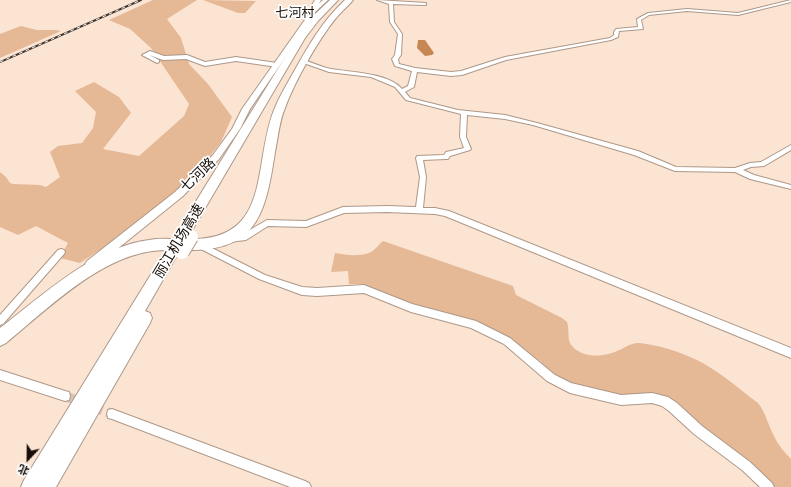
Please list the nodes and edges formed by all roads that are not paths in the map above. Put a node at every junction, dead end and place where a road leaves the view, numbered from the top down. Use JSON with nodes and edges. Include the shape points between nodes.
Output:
{"nodes":[{"id":1,"x":318,"y":0,"type":"edge"},
{"id":2,"x":326,"y":0,"type":"edge"},
{"id":3,"x":334,"y":0,"type":"edge"},
{"id":4,"x":340,"y":0,"type":"edge"},
{"id":5,"x":349,"y":0,"type":"edge"},
{"id":6,"x":379,"y":0,"type":"edge"},
{"id":7,"x":787,"y":0,"type":"edge"},
{"id":8,"x":391,"y":3,"type":"junction"},
{"id":9,"x":424,"y":4,"type":"dead end"},
{"id":10,"x":312,"y":12,"type":"junction"},
{"id":11,"x":157,"y":61,"type":"dead end"},
{"id":12,"x":304,"y":62,"type":"junction"},
{"id":13,"x":277,"y":64,"type":"junction"},
{"id":14,"x":415,"y":70,"type":"junction"},
{"id":15,"x":402,"y":91,"type":"junction"},
{"id":16,"x":464,"y":113,"type":"junction"},
{"id":17,"x":791,"y":147,"type":"edge"},
{"id":18,"x":736,"y":170,"type":"junction"},
{"id":19,"x":791,"y":187,"type":"edge"},
{"id":20,"x":419,"y":210,"type":"junction"},
{"id":21,"x":228,"y":239,"type":"junction"},
{"id":22,"x":186,"y":244,"type":"junction"},
{"id":23,"x":61,"y":252,"type":"dead end"},
{"id":24,"x":34,"y":312,"type":"junction"},
{"id":25,"x":0,"y":321,"type":"edge"},
{"id":26,"x":0,"y":338,"type":"edge"},
{"id":27,"x":791,"y":353,"type":"edge"},
{"id":28,"x":0,"y":375,"type":"edge"},
{"id":29,"x":65,"y":396,"type":"tunnel mouth"},
{"id":30,"x":112,"y":414,"type":"tunnel mouth"},
{"id":31,"x":31,"y":487,"type":"edge"},
{"id":32,"x":46,"y":487,"type":"edge"},
{"id":33,"x":305,"y":487,"type":"edge"},
{"id":34,"x":768,"y":487,"type":"edge"}],
"edges":[{"from":1,"to":10,"type":"street","name":"七河路"},
{"from":2,"to":10,"type":"street"},
{"from":3,"to":22,"type":"highway","name":"丽江机场高速","via":[[301,38]]},
{"from":4,"to":22,"type":"highway","name":"丽江机场高速","via":[[307,38]]},
{"from":5,"to":12,"type":"highway","via":[[327,24]]},
{"from":6,"to":8,"type":"street"},
{"from":7,"to":14,"type":"street","via":[[791,1],[738,14],[687,10],[648,14],[638,20],[640,28],[618,30],[616,36],[611,39],[505,59],[462,73]]},
{"from":8,"to":9,"type":"street"},
{"from":8,"to":14,"type":"street","via":[[392,22],[400,34],[397,64]]},
{"from":10,"to":13,"type":"street","name":"七河路"},
{"from":11,"to":13,"type":"street","via":[[146,55],[150,53],[163,58],[187,57],[205,64],[240,59]]},
{"from":12,"to":15,"type":"street","via":[[329,70],[368,75],[394,84]]},
{"from":12,"to":21,"type":"highway","via":[[277,115],[256,210],[245,227]]},
{"from":13,"to":24,"type":"street","name":"七河路","via":[[231,137],[208,167],[123,239],[48,296]]},
{"from":14,"to":15,"type":"street","via":[[411,87]]},
{"from":15,"to":16,"type":"street","via":[[408,99]]},
{"from":16,"to":18,"type":"street","via":[[505,117],[535,124],[636,153],[675,169]]},
{"from":16,"to":20,"type":"street","via":[[463,137],[468,149],[448,154],[446,157],[419,158],[423,177]]},
{"from":17,"to":18,"type":"street","via":[[762,164]]},
{"from":18,"to":19,"type":"street"},
{"from":20,"to":21,"type":"street","via":[[340,210],[306,224],[266,223],[243,238]]},
{"from":20,"to":27,"type":"street","via":[[446,213]]},
{"from":21,"to":22,"type":"highway"},
{"from":22,"to":24,"type":"highway","via":[[150,245],[124,252],[91,269]]},
{"from":22,"to":31,"type":"highway","name":"丽江机场高速"},
{"from":22,"to":32,"type":"highway","name":"丽江机场高速"},
{"from":22,"to":34,"type":"street","via":[[262,277],[302,291],[364,289],[411,308],[473,324],[507,341],[551,378],[570,388],[622,400],[652,398],[664,401],[746,466]]},
{"from":23,"to":25,"type":"street"},
{"from":24,"to":26,"type":"highway"},
{"from":28,"to":29,"type":"street"},
{"from":30,"to":33,"type":"street"}]}
